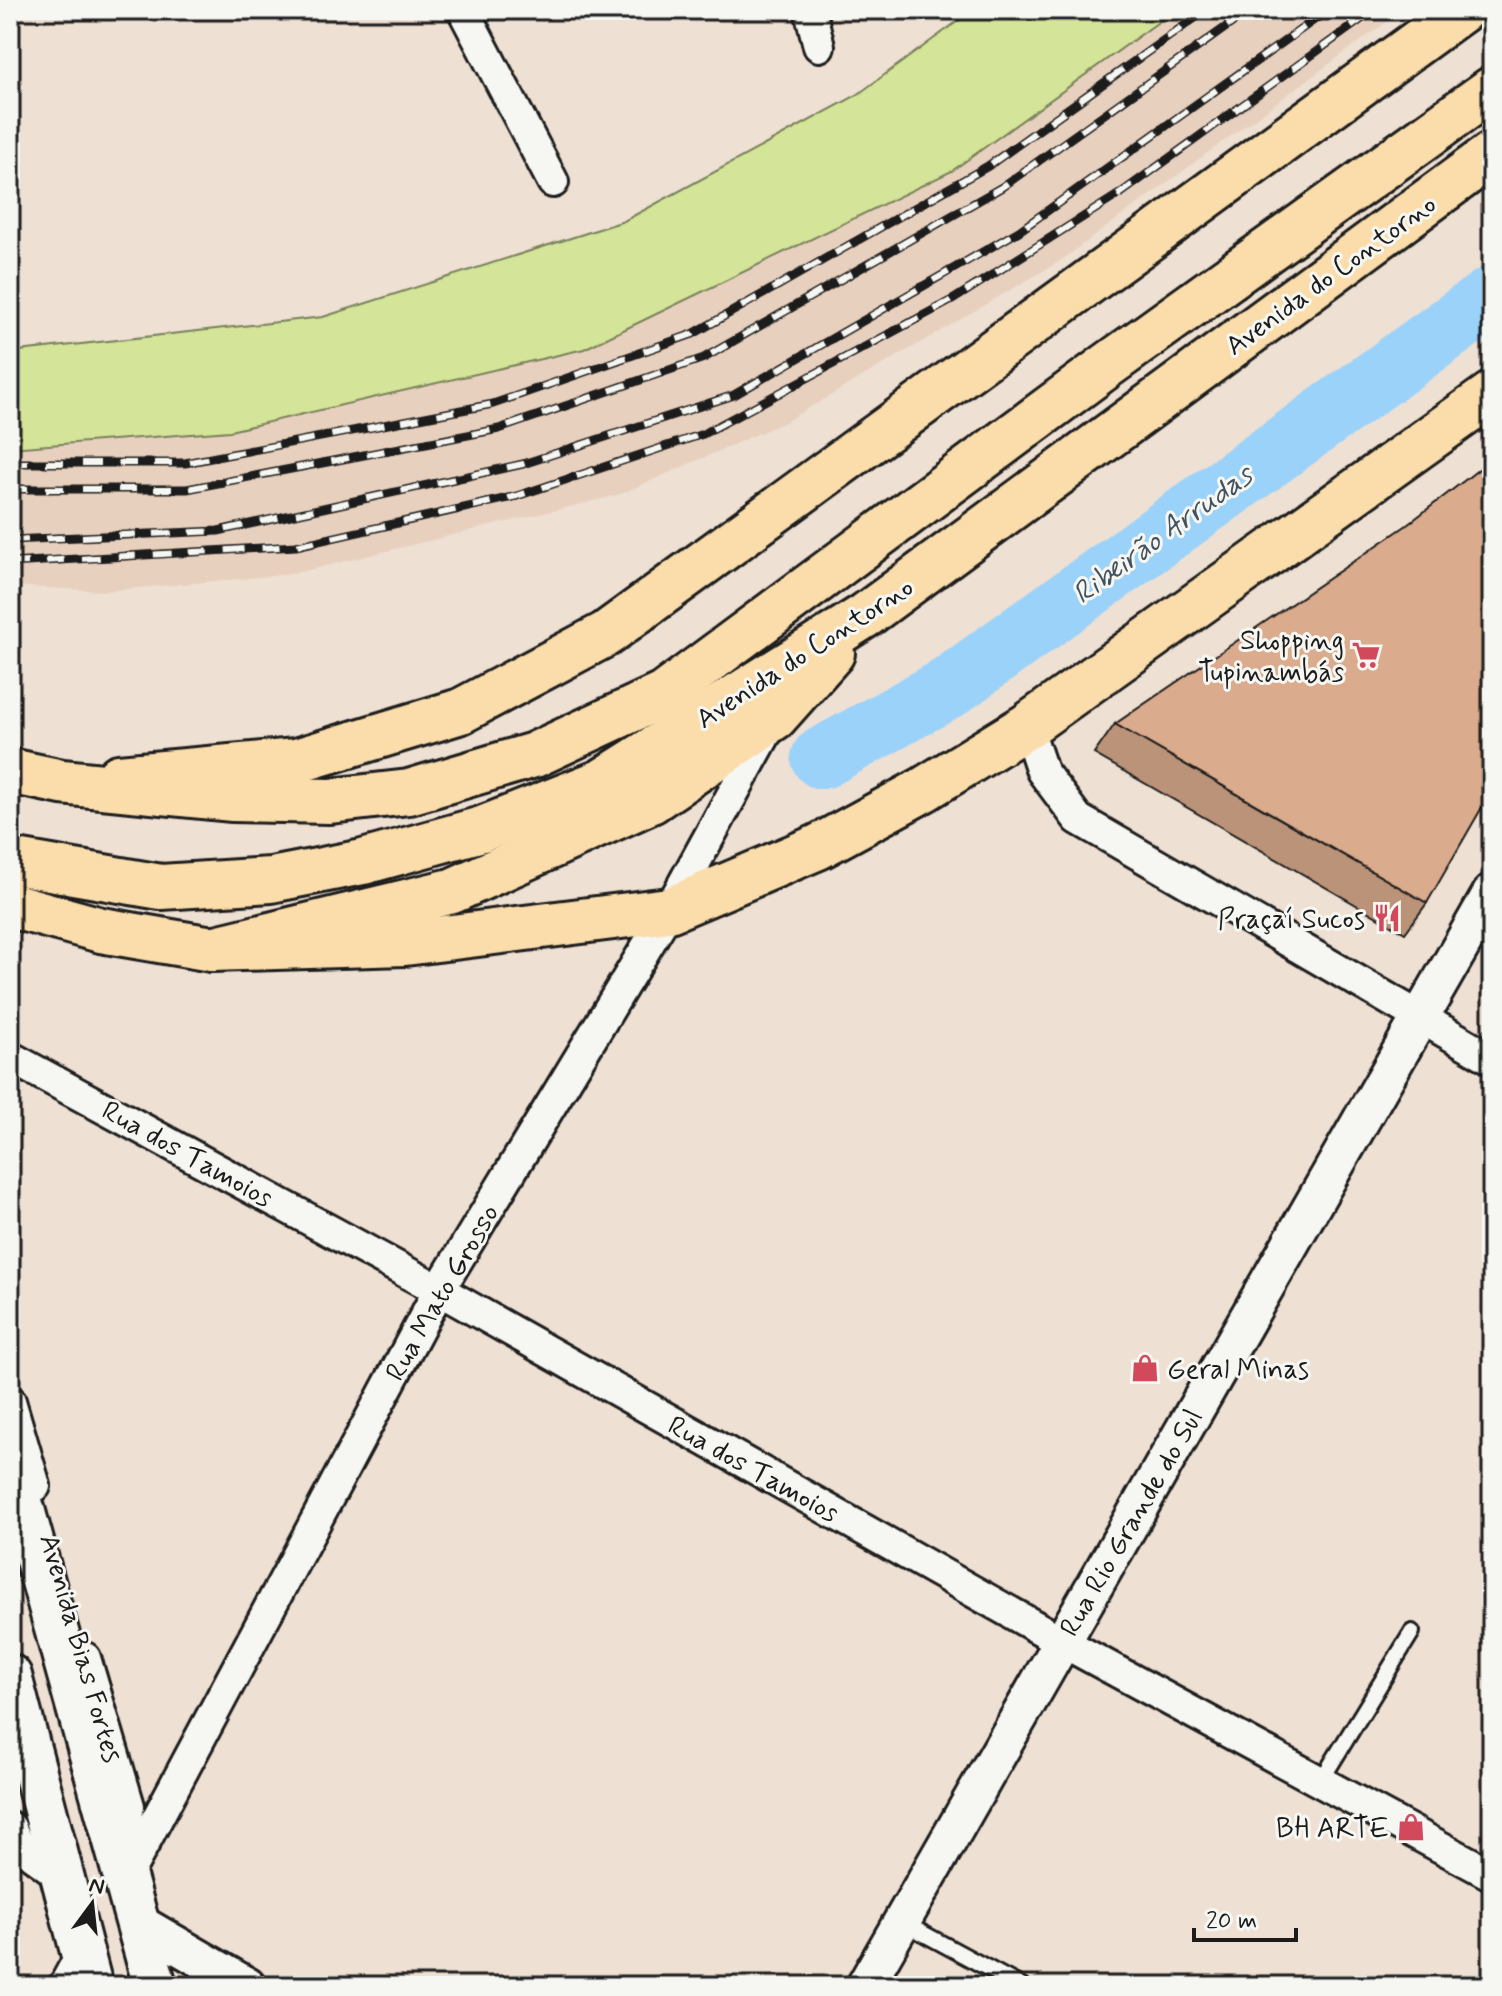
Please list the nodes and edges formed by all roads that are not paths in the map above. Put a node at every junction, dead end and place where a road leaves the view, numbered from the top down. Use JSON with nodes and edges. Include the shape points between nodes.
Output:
{"nodes":[{"id":1,"x":463,"y":10,"type":"edge"},
{"id":2,"x":810,"y":10,"type":"edge"},
{"id":3,"x":1462,"y":10,"type":"edge"},
{"id":4,"x":819,"y":46,"type":"dead end"},
{"id":5,"x":1492,"y":89,"type":"edge"},
{"id":6,"x":1492,"y":154,"type":"edge"},
{"id":7,"x":553,"y":182,"type":"dead end"},
{"id":8,"x":1492,"y":394,"type":"edge"},
{"id":9,"x":866,"y":615,"type":"junction"},
{"id":10,"x":775,"y":717,"type":"junction"},
{"id":11,"x":1027,"y":726,"type":"junction"},
{"id":12,"x":10,"y":771,"type":"edge"},
{"id":13,"x":62,"y":782,"type":"junction"},
{"id":14,"x":10,"y":861,"type":"edge"},
{"id":15,"x":1492,"y":892,"type":"edge"},
{"id":16,"x":10,"y":905,"type":"edge"},
{"id":17,"x":669,"y":910,"type":"junction"},
{"id":18,"x":212,"y":949,"type":"junction"},
{"id":19,"x":1419,"y":1019,"type":"junction"},
{"id":20,"x":12,"y":1057,"type":"edge"},
{"id":21,"x":1492,"y":1059,"type":"edge"},
{"id":22,"x":439,"y":1290,"type":"junction"},
{"id":23,"x":10,"y":1401,"type":"edge"},
{"id":24,"x":10,"y":1462,"type":"edge"},
{"id":25,"x":1412,"y":1632,"type":"dead end"},
{"id":26,"x":1061,"y":1641,"type":"junction"},
{"id":27,"x":10,"y":1676,"type":"edge"},
{"id":28,"x":1322,"y":1779,"type":"junction"},
{"id":29,"x":10,"y":1827,"type":"edge"},
{"id":30,"x":122,"y":1863,"type":"junction"},
{"id":31,"x":1492,"y":1875,"type":"edge"},
{"id":32,"x":61,"y":1876,"type":"junction"},
{"id":33,"x":137,"y":1922,"type":"junction"},
{"id":34,"x":902,"y":1922,"type":"junction"},
{"id":35,"x":79,"y":1975,"type":"edge"},
{"id":36,"x":155,"y":1986,"type":"edge"},
{"id":37,"x":247,"y":1986,"type":"edge"},
{"id":38,"x":865,"y":1986,"type":"edge"},
{"id":39,"x":1021,"y":1986,"type":"edge"}],
"edges":[{"from":1,"to":7,"type":"street"},
{"from":2,"to":4,"type":"street"},
{"from":3,"to":13,"type":"main road","name":"Avenida do Contorno","via":[[606,634],[461,711],[296,761]]},
{"from":5,"to":13,"type":"main road","name":"Avenida do Contorno","via":[[663,695],[534,755],[409,792],[330,801],[233,799]]},
{"from":6,"to":9,"type":"main road","name":"Avenida do Contorno"},
{"from":8,"to":11,"type":"main road"},
{"from":9,"to":10,"type":"main road"},
{"from":9,"to":14,"type":"main road","name":"Avenida do Contorno","via":[[601,782],[428,845],[271,880],[190,886],[161,887]]},
{"from":10,"to":17,"type":"street","name":"Rua Mato Grosso"},
{"from":10,"to":18,"type":"main road","via":[[651,801],[452,891]]},
{"from":11,"to":17,"type":"main road","via":[[818,847]]},
{"from":11,"to":19,"type":"street","via":[[1042,771],[1078,819]]},
{"from":12,"to":13,"type":"main road","name":"Avenida do Contorno"},
{"from":15,"to":19,"type":"street","name":"Rua Rio Grande do Sul"},
{"from":16,"to":18,"type":"main road","via":[[101,930]]},
{"from":17,"to":18,"type":"main road","via":[[405,943]]},
{"from":17,"to":22,"type":"street","name":"Rua Mato Grosso"},
{"from":19,"to":21,"type":"street"},
{"from":19,"to":26,"type":"street","name":"Rua Rio Grande do Sul"},
{"from":20,"to":22,"type":"street","name":"Rua dos Tamoios"},
{"from":22,"to":26,"type":"street","name":"Rua dos Tamoios"},
{"from":22,"to":30,"type":"street","name":"Rua Mato Grosso"},
{"from":23,"to":30,"type":"street","name":"Avenida Bias Fortes","via":[[129,1806]]},
{"from":24,"to":30,"type":"main road","name":"Avenida Bias Fortes"},
{"from":25,"to":28,"type":"lane"},
{"from":26,"to":28,"type":"street","name":"Rua dos Tamoios"},
{"from":26,"to":34,"type":"street","name":"Rua Rio Grande do Sul"},
{"from":27,"to":32,"type":"main road"},
{"from":28,"to":31,"type":"street","name":"Rua dos Tamoios"},
{"from":29,"to":32,"type":"street","via":[[18,1844]]},
{"from":30,"to":33,"type":"main road","name":"Avenida Bias Fortes"},
{"from":32,"to":35,"type":"main road"},
{"from":33,"to":36,"type":"main road","name":"Avenida Bias Fortes"},
{"from":33,"to":37,"type":"street"},
{"from":34,"to":38,"type":"street","name":"Rua Rio Grande do Sul"},
{"from":34,"to":39,"type":"lane"}]}
